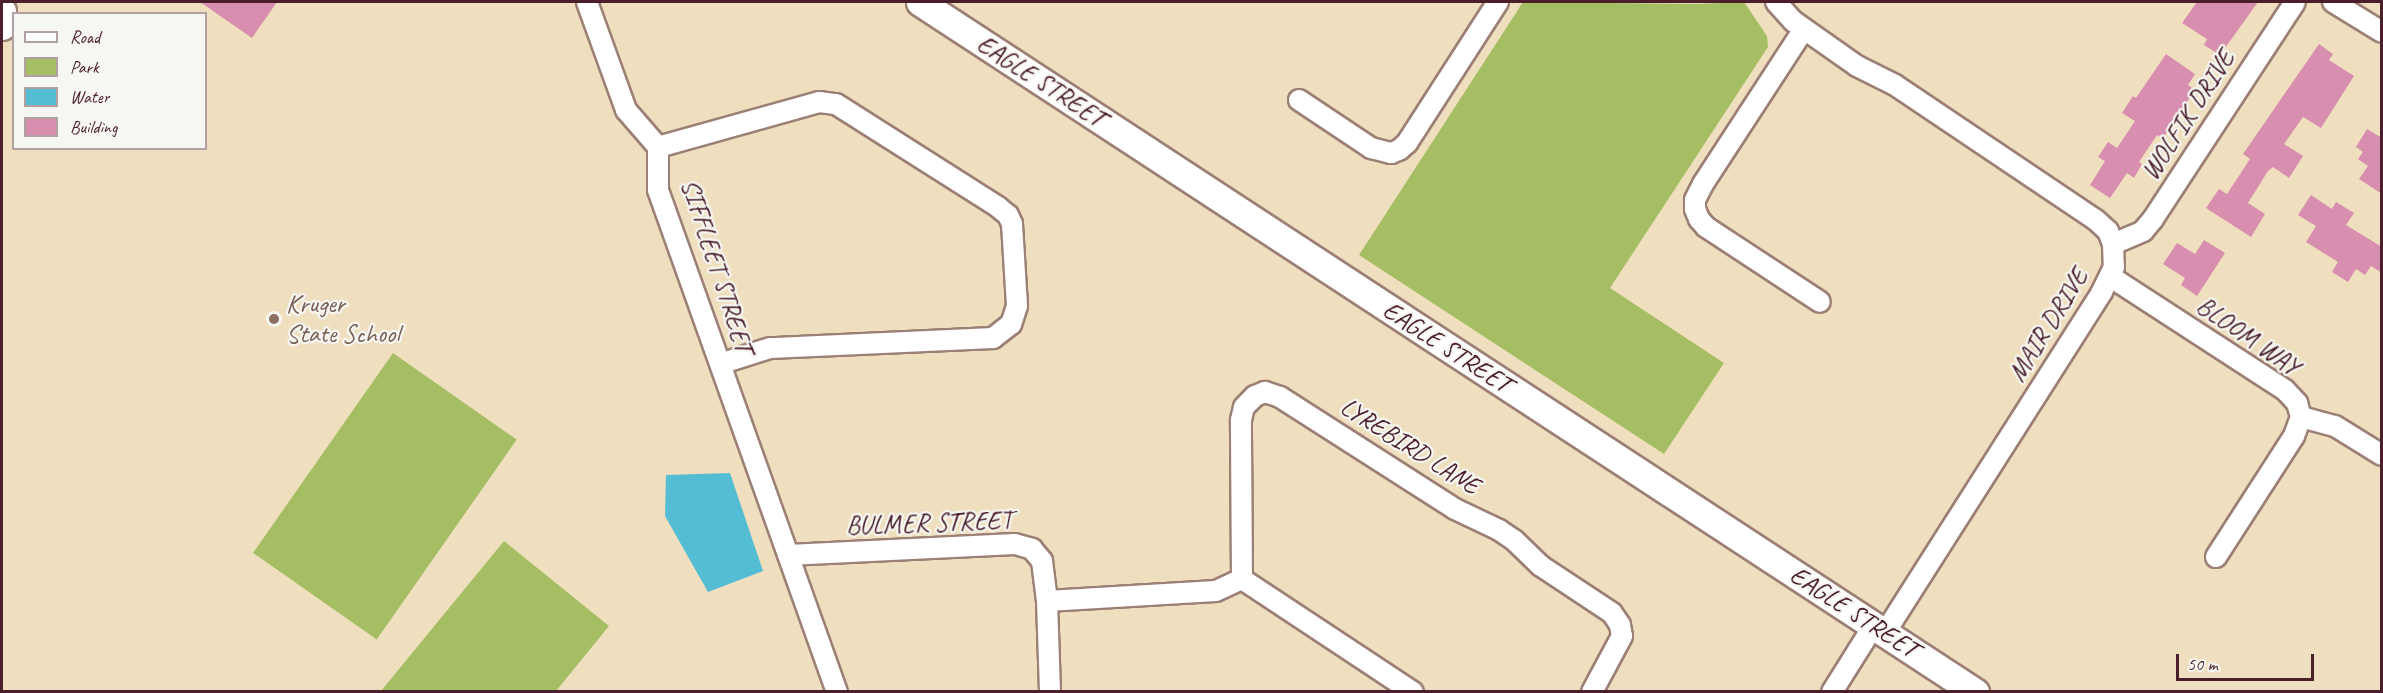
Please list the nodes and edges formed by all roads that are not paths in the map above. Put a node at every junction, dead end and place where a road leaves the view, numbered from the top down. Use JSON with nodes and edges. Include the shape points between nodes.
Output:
{"nodes":[{"id":1,"x":587,"y":2,"type":"edge"},
{"id":2,"x":920,"y":2,"type":"edge"},
{"id":3,"x":1498,"y":2,"type":"edge"},
{"id":4,"x":1776,"y":2,"type":"edge"},
{"id":5,"x":2295,"y":2,"type":"edge"},
{"id":6,"x":2333,"y":2,"type":"edge"},
{"id":7,"x":1804,"y":28,"type":"junction"},
{"id":8,"x":2382,"y":32,"type":"edge"},
{"id":9,"x":1299,"y":100,"type":"dead end"},
{"id":10,"x":658,"y":147,"type":"junction"},
{"id":11,"x":2113,"y":244,"type":"junction"},
{"id":12,"x":2111,"y":277,"type":"junction"},
{"id":13,"x":1820,"y":302,"type":"dead end"},
{"id":14,"x":720,"y":364,"type":"junction"},
{"id":15,"x":2301,"y":417,"type":"junction"},
{"id":16,"x":2382,"y":455,"type":"edge"},
{"id":17,"x":788,"y":555,"type":"junction"},
{"id":18,"x":2216,"y":557,"type":"dead end"},
{"id":19,"x":1242,"y":579,"type":"junction"},
{"id":20,"x":1047,"y":601,"type":"junction"},
{"id":21,"x":1880,"y":628,"type":"junction"},
{"id":22,"x":837,"y":692,"type":"edge"},
{"id":23,"x":1050,"y":692,"type":"edge"},
{"id":24,"x":1413,"y":692,"type":"edge"},
{"id":25,"x":1592,"y":692,"type":"edge"},
{"id":26,"x":1832,"y":692,"type":"edge"},
{"id":27,"x":1975,"y":692,"type":"edge"}],
"edges":[{"from":1,"to":10,"type":"street","via":[[626,110]]},
{"from":2,"to":21,"type":"street","name":"EAGLE STREET"},
{"from":3,"to":9,"type":"street","via":[[1400,150],[1390,153],[1371,148]]},
{"from":4,"to":7,"type":"street"},
{"from":5,"to":11,"type":"street","name":"WOLFIK DRIVE","via":[[2153,219],[2143,231]]},
{"from":6,"to":8,"type":"street"},
{"from":7,"to":11,"type":"street","via":[[2096,220],[2108,231]]},
{"from":7,"to":13,"type":"street","via":[[1703,184],[1695,209],[1706,227]]},
{"from":10,"to":14,"type":"street","name":"SIFFLEET STREET","via":[[658,190]]},
{"from":10,"to":14,"type":"street","via":[[819,102],[836,104],[998,207],[1012,224],[1017,306],[1011,324],[993,338],[770,348]]},
{"from":11,"to":12,"type":"street","name":"MAIR DRIVE"},
{"from":12,"to":15,"type":"street","name":"BLOOM WAY","via":[[2285,390],[2297,403]]},
{"from":12,"to":21,"type":"street","name":"MAIR DRIVE"},
{"from":14,"to":17,"type":"street","name":"SIFFLEET STREET"},
{"from":15,"to":16,"type":"street","name":"BLOOM WAY","via":[[2335,426]]},
{"from":15,"to":18,"type":"street","via":[[2294,436]]},
{"from":17,"to":20,"type":"street","name":"BULMER STREET","via":[[1015,544],[1032,549],[1041,561]]},
{"from":17,"to":22,"type":"street","name":"SIFFLEET STREET"},
{"from":19,"to":20,"type":"street","via":[[1216,591]]},
{"from":19,"to":24,"type":"street"},
{"from":19,"to":25,"type":"street","name":"LYREBIRD LANE","via":[[1241,420],[1244,407],[1265,392],[1280,397],[1455,509],[1499,530],[1541,566],[1612,613],[1622,636]]},
{"from":20,"to":23,"type":"street","name":"BULMER STREET"},
{"from":21,"to":26,"type":"street","name":"MAIR DRIVE"},
{"from":21,"to":27,"type":"street","name":"EAGLE STREET"}]}
